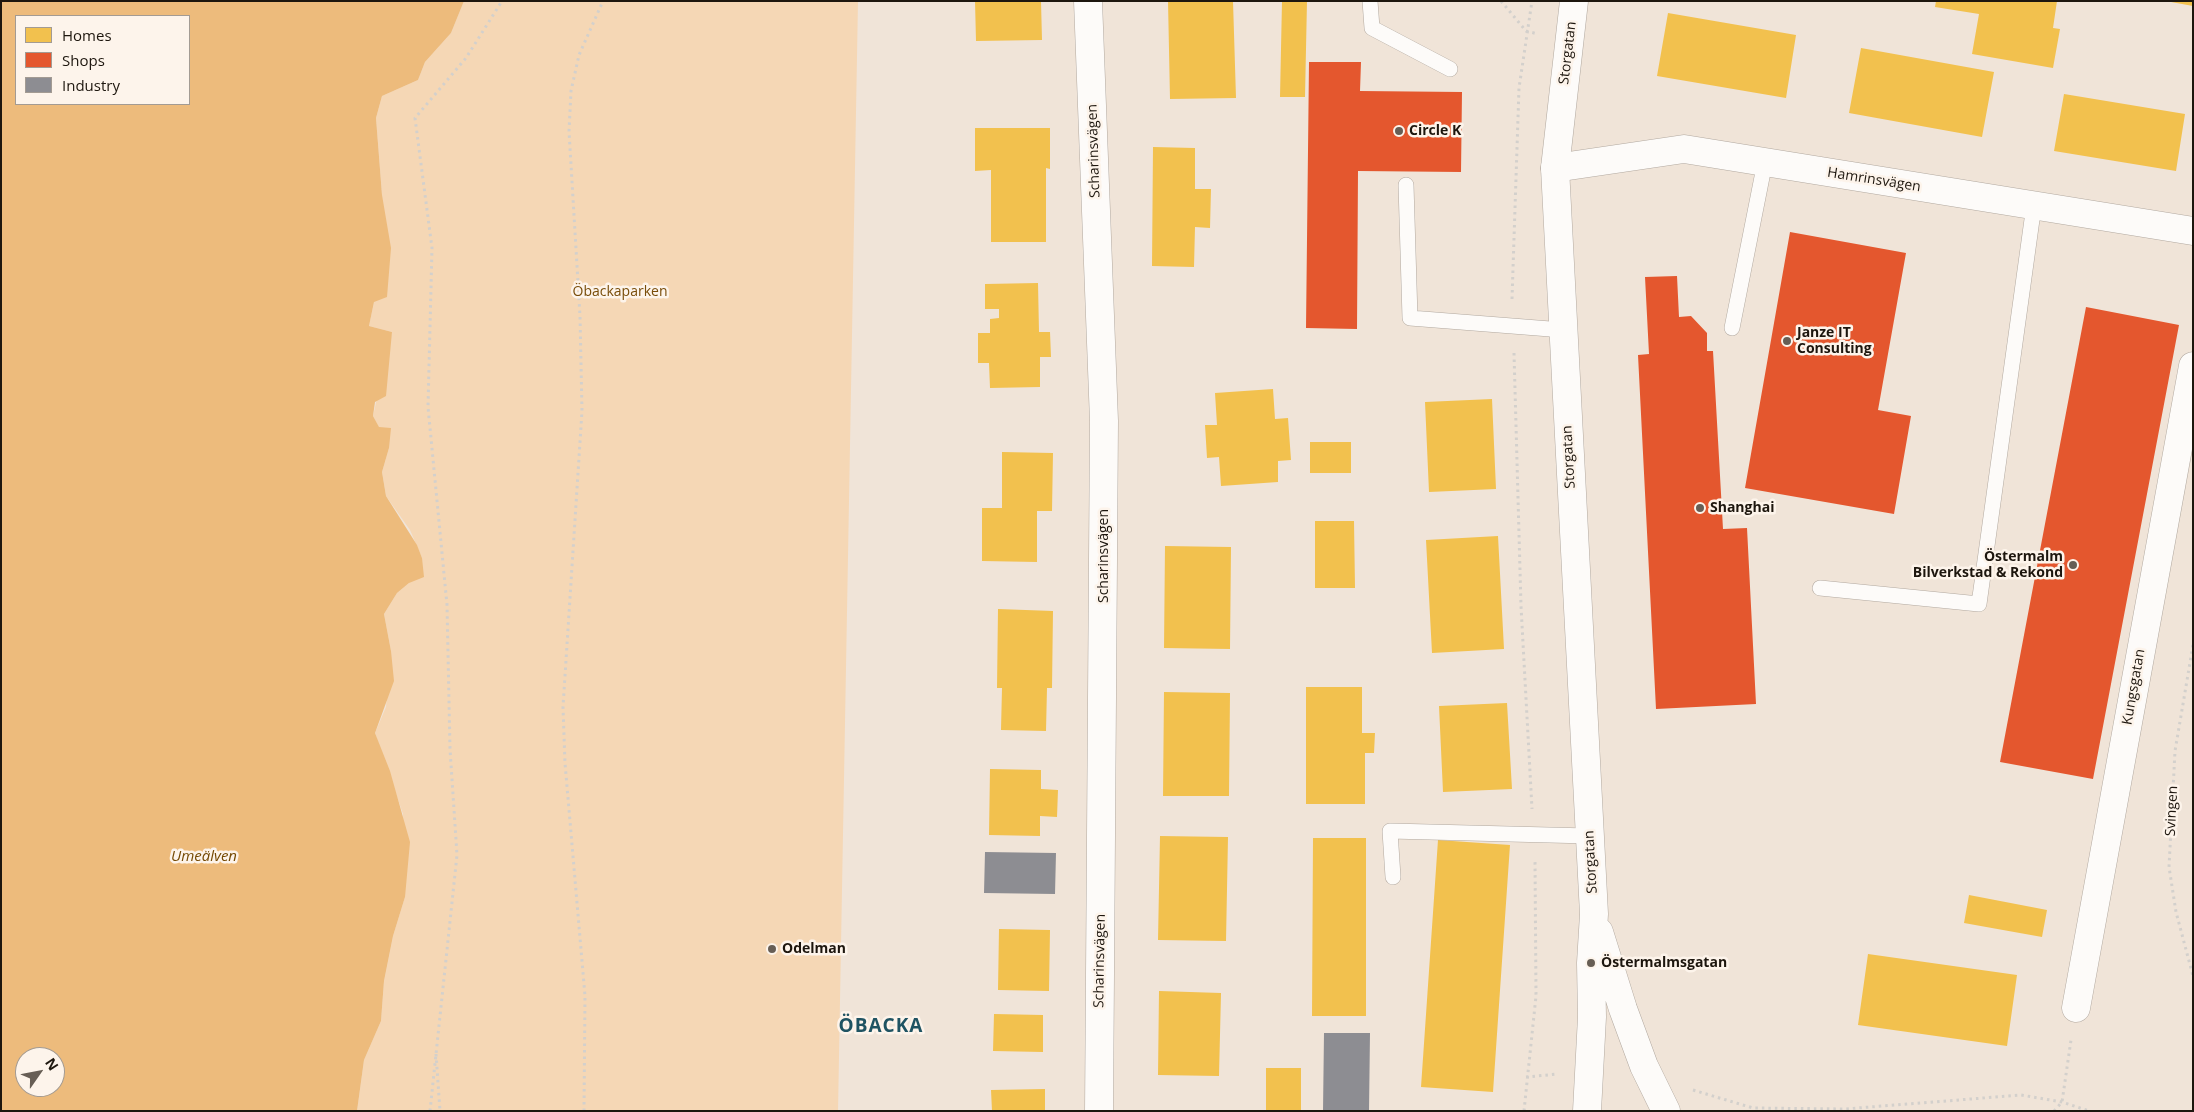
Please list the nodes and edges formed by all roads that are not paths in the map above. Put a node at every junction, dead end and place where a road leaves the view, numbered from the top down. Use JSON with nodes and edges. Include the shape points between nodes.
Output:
{"nodes":[{"id":1,"x":1088,"y":1,"type":"edge"},
{"id":2,"x":1370,"y":1,"type":"edge"},
{"id":3,"x":1574,"y":1,"type":"edge"},
{"id":4,"x":1450,"y":69,"type":"dead end"},
{"id":5,"x":1765,"y":162,"type":"junction"},
{"id":6,"x":1555,"y":168,"type":"junction"},
{"id":7,"x":1406,"y":185,"type":"dead end"},
{"id":8,"x":2034,"y":205,"type":"junction"},
{"id":9,"x":2193,"y":231,"type":"edge"},
{"id":10,"x":1732,"y":328,"type":"dead end"},
{"id":11,"x":1563,"y":330,"type":"junction"},
{"id":12,"x":2193,"y":366,"type":"edge"},
{"id":13,"x":1820,"y":588,"type":"dead end"},
{"id":14,"x":1590,"y":836,"type":"junction"},
{"id":15,"x":1393,"y":877,"type":"dead end"},
{"id":16,"x":1594,"y":914,"type":"junction"},
{"id":17,"x":2076,"y":1008,"type":"road end"},
{"id":18,"x":1099,"y":1111,"type":"edge"},
{"id":19,"x":1587,"y":1111,"type":"edge"},
{"id":20,"x":1666,"y":1111,"type":"edge"}],
"edges":[{"from":1,"to":18,"type":"street","name":"Scharinsvägen","via":[[1104,421]]},
{"from":2,"to":4,"type":"lane","via":[[1372,28]]},
{"from":3,"to":6,"type":"street","name":"Storgatan"},
{"from":5,"to":6,"type":"street","name":"Hamrinsvägen","via":[[1684,149]]},
{"from":5,"to":8,"type":"street","name":"Hamrinsvägen"},
{"from":5,"to":10,"type":"lane"},
{"from":6,"to":11,"type":"street","name":"Storgatan"},
{"from":7,"to":11,"type":"lane","via":[[1410,318]]},
{"from":8,"to":9,"type":"street","name":"Hamrinsvägen"},
{"from":8,"to":13,"type":"lane","via":[[1979,604]]},
{"from":11,"to":14,"type":"street","name":"Storgatan"},
{"from":12,"to":17,"type":"street","name":"Kungsgatan"},
{"from":14,"to":15,"type":"lane","via":[[1390,831]]},
{"from":14,"to":16,"type":"street","name":"Storgatan"},
{"from":16,"to":19,"type":"street","name":"Storgatan"},
{"from":16,"to":20,"type":"street","name":"Storgatan","via":[[1623,1010],[1644,1066]]}]}
